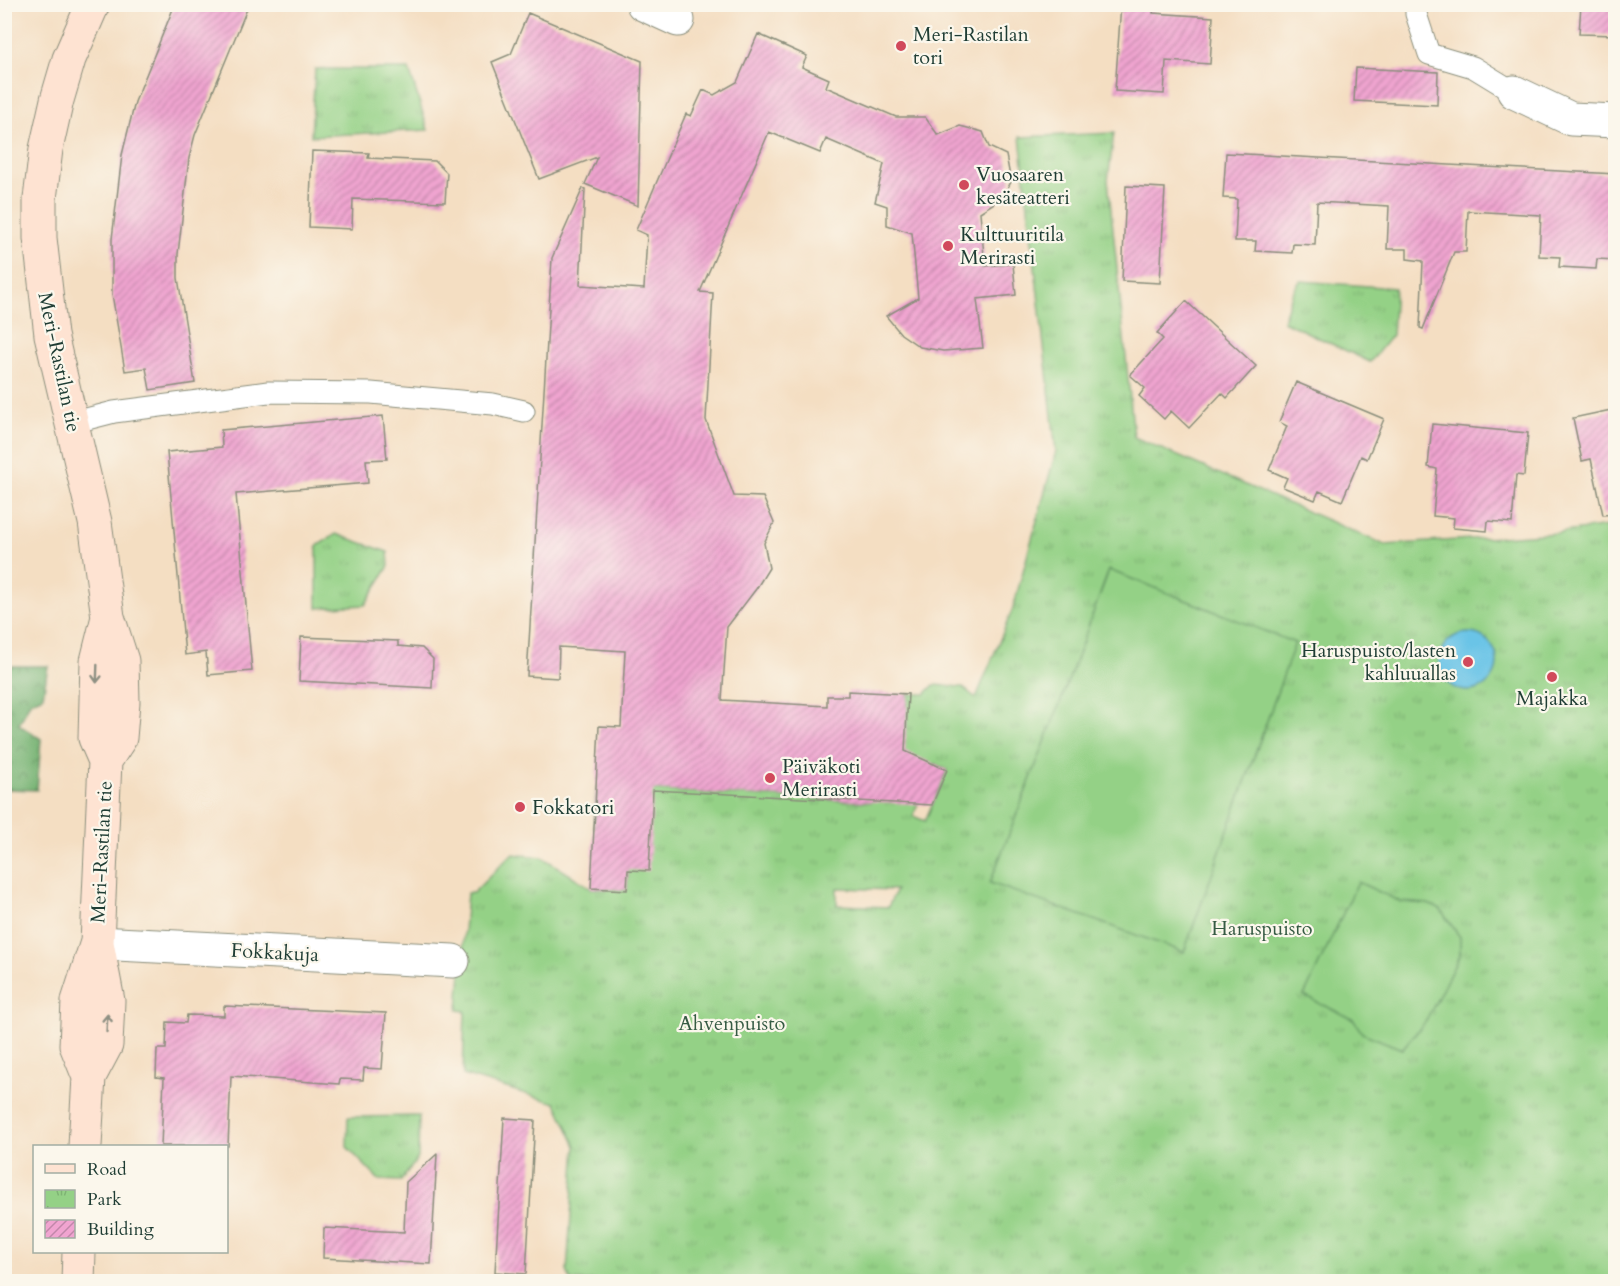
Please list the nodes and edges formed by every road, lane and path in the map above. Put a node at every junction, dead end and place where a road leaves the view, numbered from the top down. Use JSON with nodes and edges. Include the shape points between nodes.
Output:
{"nodes":[{"id":1,"x":93,"y":4,"type":"edge"},
{"id":2,"x":643,"y":4,"type":"edge"},
{"id":3,"x":1416,"y":4,"type":"edge"},
{"id":4,"x":678,"y":20,"type":"dead end"},
{"id":5,"x":1514,"y":92,"type":"joint"},
{"id":6,"x":1616,"y":121,"type":"edge"},
{"id":7,"x":524,"y":411,"type":"dead end"},
{"id":8,"x":71,"y":423,"type":"junction"},
{"id":9,"x":97,"y":943,"type":"junction"},
{"id":10,"x":453,"y":961,"type":"dead end"},
{"id":11,"x":85,"y":1145,"type":"edge"},
{"id":12,"x":79,"y":1253,"type":"edge"},
{"id":13,"x":78,"y":1281,"type":"edge"}],
"edges":[{"from":1,"to":8,"type":"street","name":"Meri-Rastilan tie","via":[[69,59],[57,100],[40,199],[49,324]]},
{"from":2,"to":4,"type":"street"},
{"from":3,"to":5,"type":"lane","via":[[1430,54],[1473,68]]},
{"from":5,"to":6,"type":"street","via":[[1571,119]]},
{"from":7,"to":8,"type":"lane","via":[[493,404],[371,393],[268,392],[114,412]]},
{"from":8,"to":9,"type":"street","name":"Meri-Rastilan tie","via":[[95,522],[108,617],[122,661],[120,738],[105,761]]},
{"from":9,"to":10,"type":"street","name":"Fokkakuja"},
{"from":9,"to":11,"type":"street","name":"Meri-Rastilan tie","via":[[108,1001],[106,1045],[89,1077]]},
{"from":12,"to":13,"type":"street"}]}
